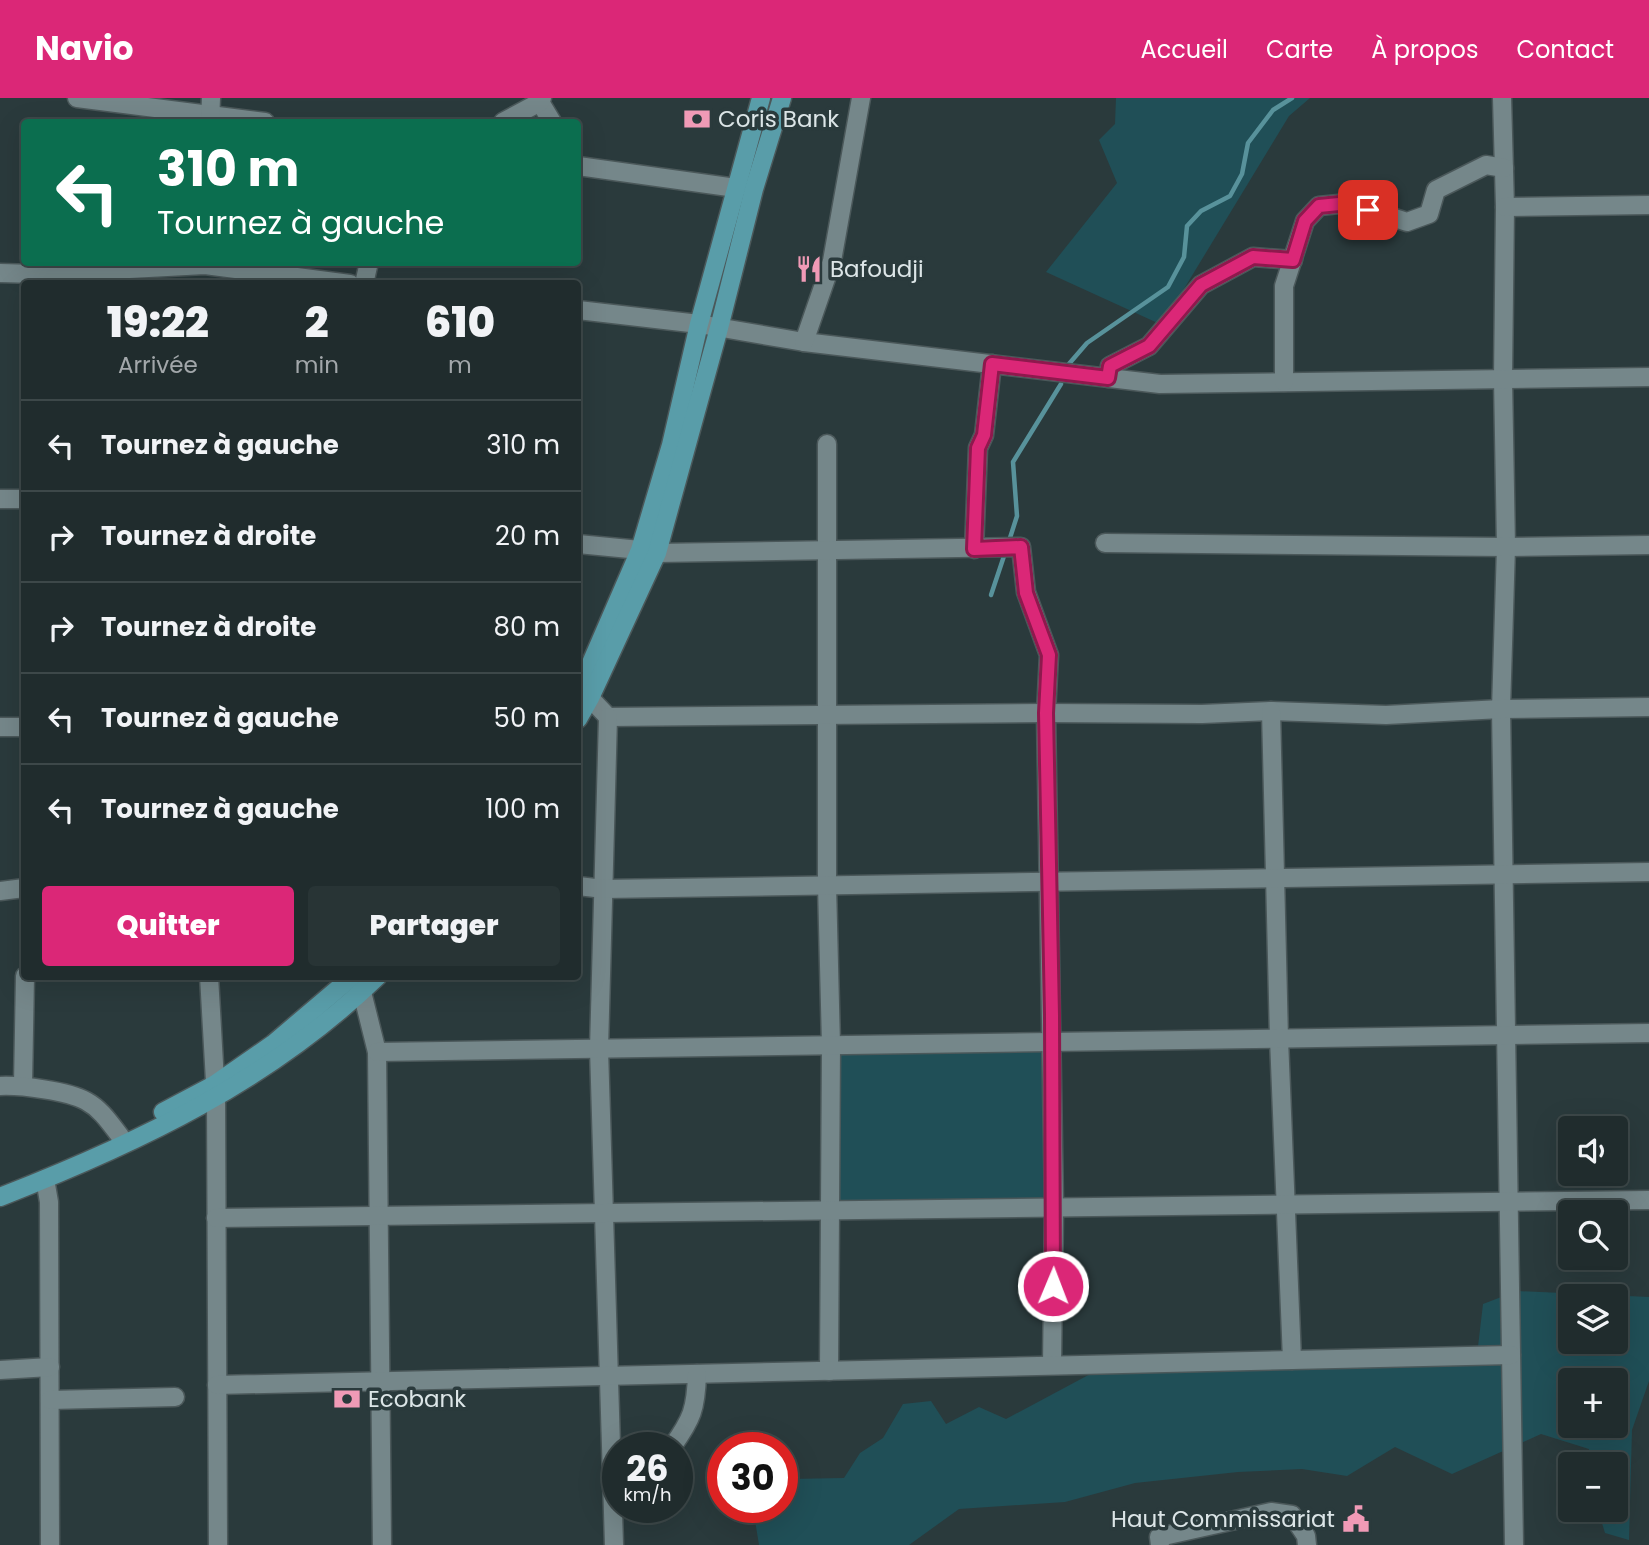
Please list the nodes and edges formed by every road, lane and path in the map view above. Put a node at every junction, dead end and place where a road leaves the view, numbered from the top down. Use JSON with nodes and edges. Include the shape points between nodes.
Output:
{"nodes":[{"id":1,"x":77,"y":98,"type":"edge"},
{"id":2,"x":761,"y":98,"type":"edge"},
{"id":3,"x":782,"y":98,"type":"edge"},
{"id":4,"x":861,"y":98,"type":"edge"},
{"id":5,"x":1502,"y":98,"type":"edge"},
{"id":6,"x":541,"y":100,"type":"edge"},
{"id":7,"x":210,"y":112,"type":"edge"},
{"id":8,"x":248,"y":119,"type":"edge"},
{"id":9,"x":508,"y":119,"type":"edge"},
{"id":10,"x":550,"y":119,"type":"edge"},
{"id":11,"x":581,"y":166,"type":"edge"},
{"id":12,"x":1504,"y":168,"type":"junction"},
{"id":13,"x":736,"y":188,"type":"junction"},
{"id":14,"x":1649,"y":205,"type":"edge"},
{"id":15,"x":1505,"y":207,"type":"junction"},
{"id":16,"x":1293,"y":260,"type":"junction"},
{"id":17,"x":205,"y":270,"type":"edge"},
{"id":18,"x":0,"y":273,"type":"edge"},
{"id":19,"x":35,"y":279,"type":"edge"},
{"id":20,"x":309,"y":280,"type":"edge"},
{"id":21,"x":581,"y":310,"type":"edge"},
{"id":22,"x":699,"y":324,"type":"junction"},
{"id":23,"x":719,"y":328,"type":"junction"},
{"id":24,"x":804,"y":342,"type":"junction"},
{"id":25,"x":992,"y":364,"type":"junction"},
{"id":26,"x":1649,"y":377,"type":"edge"},
{"id":27,"x":1108,"y":378,"type":"junction"},
{"id":28,"x":1503,"y":379,"type":"junction"},
{"id":29,"x":1284,"y":382,"type":"junction"},
{"id":30,"x":827,"y":444,"type":"dead end"},
{"id":31,"x":0,"y":499,"type":"edge"},
{"id":32,"x":21,"y":499,"type":"edge"},
{"id":33,"x":1105,"y":543,"type":"dead end"},
{"id":34,"x":581,"y":544,"type":"edge"},
{"id":35,"x":1649,"y":545,"type":"edge"},
{"id":36,"x":1506,"y":547,"type":"junction"},
{"id":37,"x":980,"y":549,"type":"junction"},
{"id":38,"x":828,"y":550,"type":"junction"},
{"id":39,"x":648,"y":552,"type":"junction"},
{"id":40,"x":584,"y":696,"type":"edge"},
{"id":41,"x":1649,"y":707,"type":"edge"},
{"id":42,"x":1501,"y":709,"type":"junction"},
{"id":43,"x":1271,"y":711,"type":"junction"},
{"id":44,"x":1046,"y":713,"type":"junction"},
{"id":45,"x":828,"y":715,"type":"junction"},
{"id":46,"x":608,"y":717,"type":"junction"},
{"id":47,"x":0,"y":727,"type":"edge"},
{"id":48,"x":21,"y":727,"type":"edge"},
{"id":49,"x":1649,"y":872,"type":"edge"},
{"id":50,"x":1505,"y":875,"type":"junction"},
{"id":51,"x":1275,"y":878,"type":"junction"},
{"id":52,"x":1050,"y":882,"type":"junction"},
{"id":53,"x":827,"y":885,"type":"junction"},
{"id":54,"x":581,"y":886,"type":"edge"},
{"id":55,"x":21,"y":888,"type":"edge"},
{"id":56,"x":604,"y":889,"type":"junction"},
{"id":57,"x":0,"y":891,"type":"edge"},
{"id":58,"x":25,"y":980,"type":"edge"},
{"id":59,"x":209,"y":980,"type":"edge"},
{"id":60,"x":356,"y":982,"type":"edge"},
{"id":61,"x":1649,"y":1033,"type":"edge"},
{"id":62,"x":1508,"y":1035,"type":"junction"},
{"id":63,"x":1279,"y":1039,"type":"junction"},
{"id":64,"x":1053,"y":1042,"type":"junction"},
{"id":65,"x":831,"y":1045,"type":"junction"},
{"id":66,"x":599,"y":1049,"type":"junction"},
{"id":67,"x":377,"y":1052,"type":"junction"},
{"id":68,"x":23,"y":1085,"type":"junction"},
{"id":69,"x":0,"y":1086,"type":"edge"},
{"id":70,"x":215,"y":1092,"type":"junction"},
{"id":71,"x":120,"y":1136,"type":"junction"},
{"id":72,"x":45,"y":1180,"type":"junction"},
{"id":73,"x":0,"y":1184,"type":"edge"},
{"id":74,"x":0,"y":1197,"type":"edge"},
{"id":75,"x":1649,"y":1200,"type":"edge"},
{"id":76,"x":1509,"y":1202,"type":"junction"},
{"id":77,"x":1286,"y":1204,"type":"junction"},
{"id":78,"x":1054,"y":1207,"type":"junction"},
{"id":79,"x":831,"y":1210,"type":"junction"},
{"id":80,"x":602,"y":1213,"type":"junction"},
{"id":81,"x":379,"y":1216,"type":"junction"},
{"id":82,"x":216,"y":1217,"type":"junction"},
{"id":83,"x":1511,"y":1355,"type":"junction"},
{"id":84,"x":1292,"y":1360,"type":"junction"},
{"id":85,"x":1052,"y":1365,"type":"junction"},
{"id":86,"x":50,"y":1367,"type":"junction"},
{"id":87,"x":0,"y":1370,"type":"edge"},
{"id":88,"x":829,"y":1371,"type":"junction"},
{"id":89,"x":697,"y":1374,"type":"junction"},
{"id":90,"x":610,"y":1376,"type":"junction"},
{"id":91,"x":380,"y":1381,"type":"junction"},
{"id":92,"x":217,"y":1385,"type":"junction"},
{"id":93,"x":175,"y":1397,"type":"dead end"},
{"id":94,"x":50,"y":1400,"type":"junction"},
{"id":95,"x":613,"y":1432,"type":"edge"},
{"id":96,"x":683,"y":1432,"type":"edge"},
{"id":97,"x":614,"y":1523,"type":"edge"},
{"id":98,"x":50,"y":1545,"type":"edge"},
{"id":99,"x":218,"y":1545,"type":"edge"},
{"id":100,"x":382,"y":1545,"type":"edge"},
{"id":101,"x":614,"y":1545,"type":"edge"},
{"id":102,"x":1160,"y":1545,"type":"edge"},
{"id":103,"x":1307,"y":1545,"type":"edge"},
{"id":104,"x":1514,"y":1545,"type":"edge"}],
"edges":[{"from":1,"to":7,"type":"street"},
{"from":2,"to":13,"type":"main road"},
{"from":3,"to":23,"type":"main road"},
{"from":4,"to":24,"type":"street","via":[[832,261]]},
{"from":5,"to":12,"type":"street"},
{"from":6,"to":9,"type":"street"},
{"from":6,"to":10,"type":"street"},
{"from":7,"to":8,"type":"street"},
{"from":11,"to":13,"type":"street"},
{"from":12,"to":15,"type":"street"},
{"from":12,"to":16,"type":"street","via":[[1486,165],[1436,190],[1429,214],[1406,222],[1349,203],[1319,206],[1305,221]]},
{"from":13,"to":22,"type":"main road"},
{"from":14,"to":15,"type":"street"},
{"from":15,"to":28,"type":"street"},
{"from":16,"to":27,"type":"street","via":[[1253,257],[1201,285],[1149,346],[1110,366]]},
{"from":16,"to":29,"type":"street","via":[[1284,286]]},
{"from":17,"to":19,"type":"street"},
{"from":17,"to":20,"type":"street"},
{"from":18,"to":19,"type":"street"},
{"from":21,"to":22,"type":"street"},
{"from":22,"to":23,"type":"street"},
{"from":22,"to":39,"type":"main road"},
{"from":23,"to":24,"type":"street"},
{"from":23,"to":39,"type":"main road"},
{"from":24,"to":25,"type":"street"},
{"from":25,"to":27,"type":"street"},
{"from":25,"to":37,"type":"street","via":[[984,435],[978,448]]},
{"from":26,"to":28,"type":"street"},
{"from":27,"to":29,"type":"street","via":[[1160,384]]},
{"from":28,"to":29,"type":"street"},
{"from":28,"to":36,"type":"street"},
{"from":30,"to":38,"type":"street"},
{"from":31,"to":32,"type":"street"},
{"from":33,"to":36,"type":"street"},
{"from":34,"to":39,"type":"street"},
{"from":35,"to":36,"type":"street"},
{"from":36,"to":42,"type":"street"},
{"from":37,"to":38,"type":"street"},
{"from":37,"to":44,"type":"street","via":[[1021,547],[1026,593],[1049,655]]},
{"from":38,"to":39,"type":"street"},
{"from":38,"to":45,"type":"street"},
{"from":39,"to":40,"type":"main road"},
{"from":40,"to":46,"type":"street"},
{"from":41,"to":42,"type":"street"},
{"from":42,"to":43,"type":"street","via":[[1386,715]]},
{"from":42,"to":50,"type":"street"},
{"from":43,"to":44,"type":"street"},
{"from":43,"to":51,"type":"street"},
{"from":44,"to":45,"type":"street"},
{"from":44,"to":52,"type":"street"},
{"from":45,"to":46,"type":"street"},
{"from":45,"to":53,"type":"street"},
{"from":46,"to":56,"type":"street"},
{"from":47,"to":48,"type":"street"},
{"from":49,"to":50,"type":"street"},
{"from":50,"to":51,"type":"street"},
{"from":50,"to":62,"type":"street"},
{"from":51,"to":52,"type":"street"},
{"from":51,"to":63,"type":"street"},
{"from":52,"to":53,"type":"street"},
{"from":52,"to":64,"type":"street"},
{"from":53,"to":56,"type":"street"},
{"from":53,"to":65,"type":"street"},
{"from":54,"to":56,"type":"street"},
{"from":55,"to":57,"type":"street"},
{"from":56,"to":66,"type":"street"},
{"from":58,"to":68,"type":"street"},
{"from":59,"to":70,"type":"street"},
{"from":60,"to":67,"type":"street"},
{"from":60,"to":70,"type":"main road"},
{"from":61,"to":62,"type":"street"},
{"from":62,"to":63,"type":"street"},
{"from":62,"to":76,"type":"street"},
{"from":63,"to":64,"type":"street"},
{"from":63,"to":77,"type":"street"},
{"from":64,"to":65,"type":"street"},
{"from":64,"to":78,"type":"street"},
{"from":65,"to":66,"type":"street"},
{"from":65,"to":79,"type":"street"},
{"from":66,"to":67,"type":"street"},
{"from":66,"to":80,"type":"street"},
{"from":67,"to":81,"type":"street"},
{"from":68,"to":69,"type":"street"},
{"from":68,"to":71,"type":"street","via":[[85,1100]]},
{"from":70,"to":71,"type":"main road"},
{"from":70,"to":72,"type":"main road","via":[[126,1144]]},
{"from":70,"to":82,"type":"street"},
{"from":71,"to":73,"type":"main road"},
{"from":72,"to":74,"type":"main road"},
{"from":72,"to":86,"type":"street","via":[[50,1202]]},
{"from":75,"to":76,"type":"street"},
{"from":76,"to":77,"type":"street"},
{"from":76,"to":83,"type":"street"},
{"from":77,"to":78,"type":"street"},
{"from":77,"to":84,"type":"street"},
{"from":78,"to":79,"type":"street"},
{"from":78,"to":85,"type":"street"},
{"from":79,"to":80,"type":"street"},
{"from":79,"to":88,"type":"street"},
{"from":80,"to":81,"type":"street"},
{"from":80,"to":90,"type":"street"},
{"from":81,"to":82,"type":"street"},
{"from":81,"to":91,"type":"street"},
{"from":82,"to":92,"type":"street"},
{"from":83,"to":84,"type":"street"},
{"from":83,"to":104,"type":"street"},
{"from":84,"to":85,"type":"street"},
{"from":85,"to":88,"type":"street"},
{"from":86,"to":87,"type":"street"},
{"from":86,"to":94,"type":"street"},
{"from":88,"to":89,"type":"street"},
{"from":89,"to":90,"type":"street"},
{"from":89,"to":96,"type":"street","via":[[696,1404]]},
{"from":90,"to":91,"type":"street"},
{"from":90,"to":95,"type":"street"},
{"from":91,"to":92,"type":"street"},
{"from":91,"to":100,"type":"street"},
{"from":92,"to":99,"type":"street"},
{"from":93,"to":94,"type":"street"},
{"from":94,"to":98,"type":"street"},
{"from":97,"to":101,"type":"street"},
{"from":102,"to":103,"type":"street","via":[[1158,1536],[1271,1512],[1292,1516]]}]}
